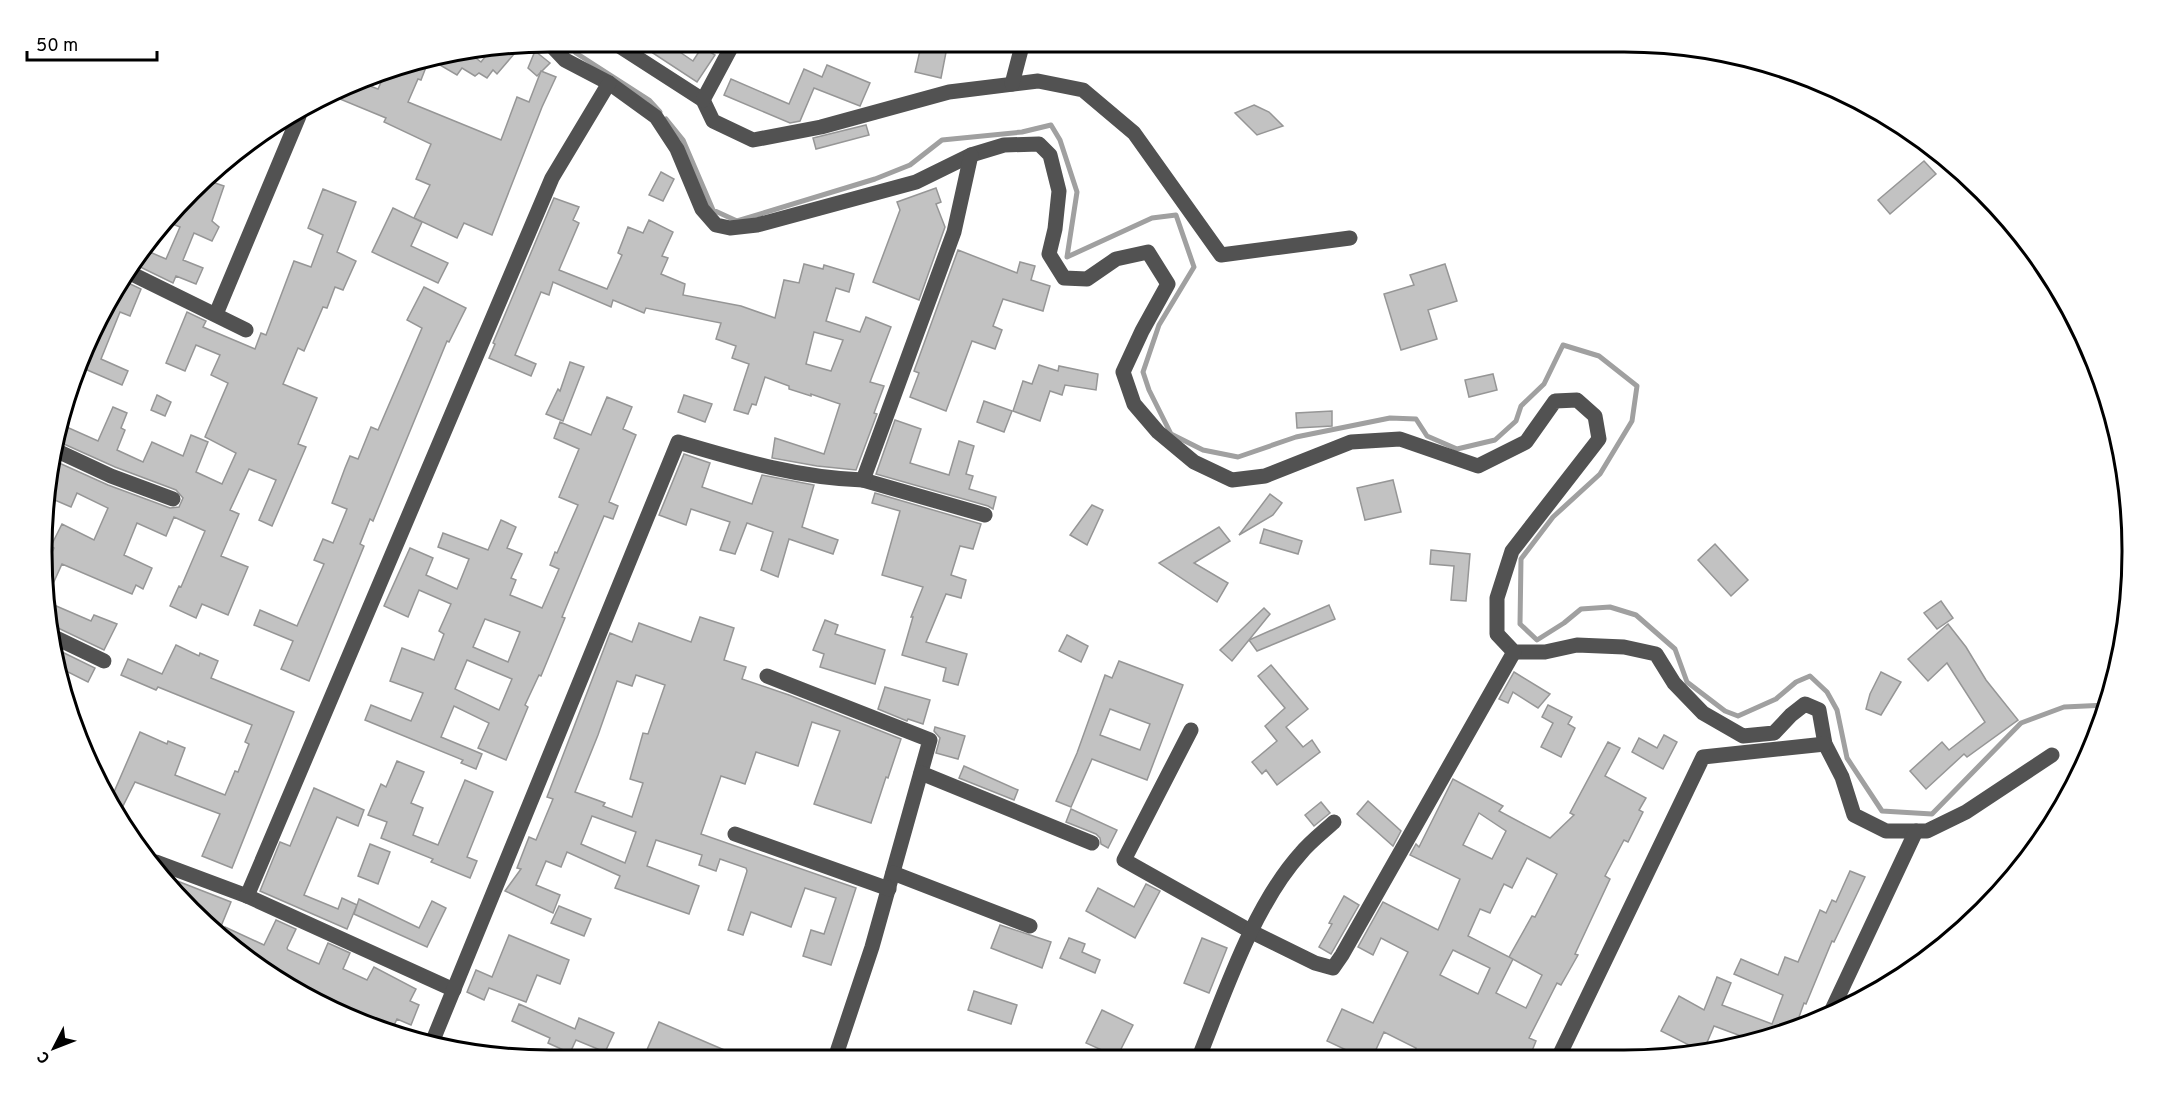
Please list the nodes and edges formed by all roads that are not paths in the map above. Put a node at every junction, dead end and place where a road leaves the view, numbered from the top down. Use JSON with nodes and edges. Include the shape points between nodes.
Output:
{"nodes":[{"id":1,"x":557,"y":52,"type":"edge"},
{"id":2,"x":629,"y":52,"type":"edge"},
{"id":3,"x":729,"y":52,"type":"edge"},
{"id":4,"x":1020,"y":52,"type":"edge"},
{"id":5,"x":609,"y":84,"type":"junction"},
{"id":6,"x":1012,"y":84,"type":"junction"},
{"id":7,"x":704,"y":100,"type":"junction"},
{"id":8,"x":298,"y":122,"type":"edge"},
{"id":9,"x":971,"y":155,"type":"junction"},
{"id":10,"x":1350,"y":238,"type":"dead end"},
{"id":11,"x":136,"y":276,"type":"edge"},
{"id":12,"x":216,"y":314,"type":"junction"},
{"id":13,"x":246,"y":330,"type":"dead end"},
{"id":14,"x":62,"y":453,"type":"edge"},
{"id":15,"x":863,"y":480,"type":"junction"},
{"id":16,"x":172,"y":499,"type":"dead end"},
{"id":17,"x":985,"y":515,"type":"dead end"},
{"id":18,"x":61,"y":640,"type":"edge"},
{"id":19,"x":1515,"y":652,"type":"junction"},
{"id":20,"x":104,"y":661,"type":"dead end"},
{"id":21,"x":767,"y":676,"type":"dead end"},
{"id":22,"x":1191,"y":730,"type":"dead end"},
{"id":23,"x":1825,"y":744,"type":"junction"},
{"id":24,"x":2052,"y":755,"type":"dead end"},
{"id":25,"x":921,"y":773,"type":"junction"},
{"id":26,"x":1334,"y":822,"type":"dead end"},
{"id":27,"x":1916,"y":831,"type":"junction"},
{"id":28,"x":735,"y":834,"type":"dead end"},
{"id":29,"x":1092,"y":843,"type":"dead end"},
{"id":30,"x":165,"y":865,"type":"edge"},
{"id":31,"x":891,"y":881,"type":"junction"},
{"id":32,"x":247,"y":896,"type":"junction"},
{"id":33,"x":1030,"y":926,"type":"dead end"},
{"id":34,"x":1252,"y":932,"type":"junction"},
{"id":35,"x":454,"y":990,"type":"junction"},
{"id":36,"x":1836,"y":1002,"type":"edge"},
{"id":37,"x":434,"y":1036,"type":"edge"},
{"id":38,"x":838,"y":1050,"type":"edge"},
{"id":39,"x":1204,"y":1050,"type":"edge"},
{"id":40,"x":1562,"y":1050,"type":"edge"}],
"edges":[{"from":1,"to":5,"type":"street"},
{"from":2,"to":7,"type":"street"},
{"from":3,"to":7,"type":"street"},
{"from":4,"to":6,"type":"street"},
{"from":5,"to":9,"type":"street","via":[[656,117],[677,149],[702,209],[716,225],[730,228],[757,225],[916,182]]},
{"from":5,"to":32,"type":"street","via":[[552,178]]},
{"from":6,"to":7,"type":"street","via":[[949,92],[821,127],[753,140],[713,121]]},
{"from":6,"to":10,"type":"street","via":[[1038,81],[1083,90],[1134,133],[1221,255]]},
{"from":8,"to":12,"type":"street"},
{"from":9,"to":15,"type":"street","via":[[954,232]]},
{"from":9,"to":19,"type":"street","via":[[1004,145],[1039,144],[1050,155],[1059,191],[1049,254],[1064,278],[1087,279],[1116,259],[1148,252],[1168,284],[1123,372],[1134,404],[1158,432],[1194,462],[1232,480],[1265,476],[1351,442],[1400,439],[1479,466],[1526,442],[1555,401],[1577,400],[1595,416],[1599,439],[1512,551],[1497,598],[1497,634]]},
{"from":11,"to":12,"type":"street"},
{"from":12,"to":13,"type":"street"},
{"from":14,"to":16,"type":"street"},
{"from":15,"to":17,"type":"street"},
{"from":15,"to":35,"type":"street","via":[[793,473],[678,442]]},
{"from":18,"to":20,"type":"street"},
{"from":19,"to":23,"type":"street","via":[[1545,652],[1577,645],[1624,647],[1656,654],[1674,683],[1703,713],[1743,736],[1774,733],[1805,705],[1819,711]]},
{"from":19,"to":34,"type":"street","via":[[1333,968]]},
{"from":21,"to":25,"type":"street","via":[[930,740]]},
{"from":22,"to":34,"type":"street","via":[[1124,860]]},
{"from":23,"to":27,"type":"street","via":[[1842,777],[1854,815],[1886,831]]},
{"from":23,"to":40,"type":"street","via":[[1703,757]]},
{"from":24,"to":27,"type":"street","via":[[1966,812],[1927,831]]},
{"from":25,"to":29,"type":"street"},
{"from":25,"to":31,"type":"street"},
{"from":26,"to":34,"type":"street","via":[[1300,853]]},
{"from":27,"to":36,"type":"street"},
{"from":28,"to":31,"type":"street"},
{"from":30,"to":32,"type":"street"},
{"from":31,"to":33,"type":"street"},
{"from":31,"to":38,"type":"street"},
{"from":32,"to":35,"type":"street"},
{"from":34,"to":39,"type":"street"},
{"from":35,"to":37,"type":"street"}]}
